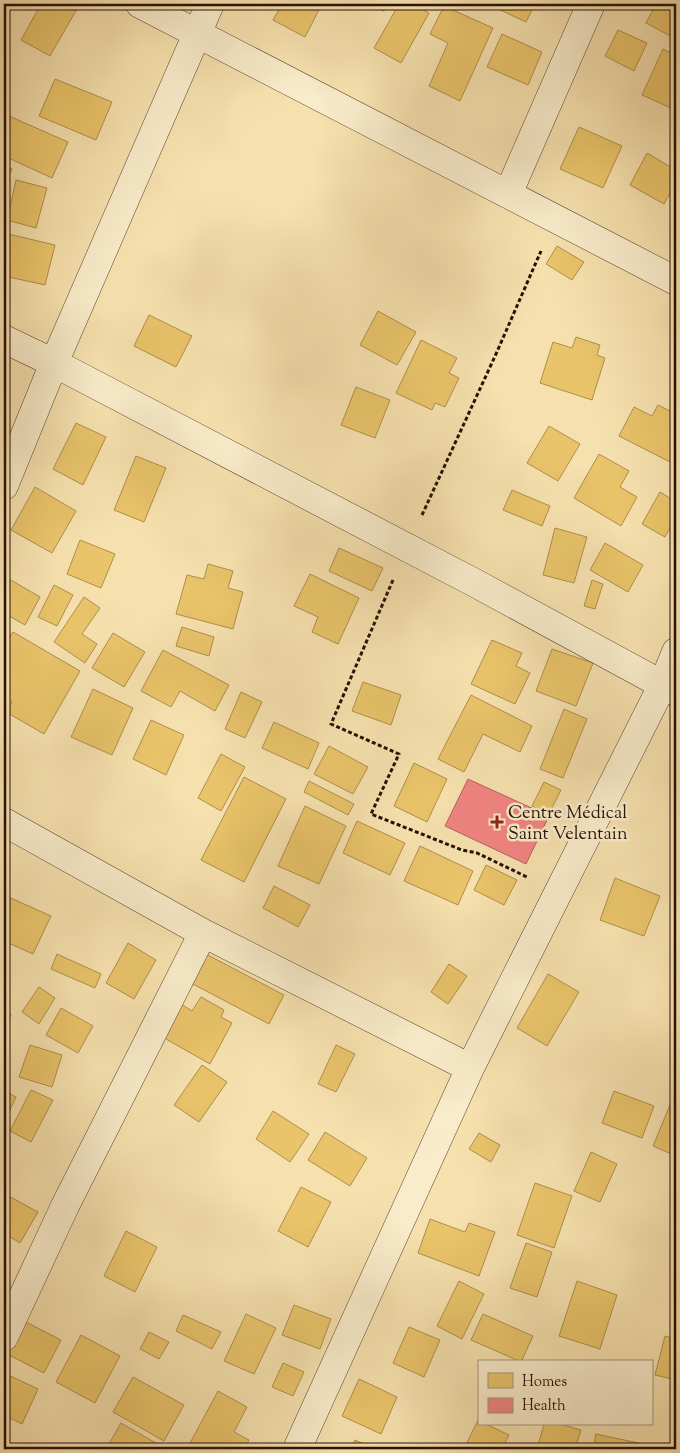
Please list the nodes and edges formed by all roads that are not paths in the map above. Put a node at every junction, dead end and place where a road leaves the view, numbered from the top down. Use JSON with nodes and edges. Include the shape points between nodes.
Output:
{"nodes":[{"id":1,"x":140,"y":4,"type":"edge"},
{"id":2,"x":210,"y":4,"type":"edge"},
{"id":3,"x":591,"y":4,"type":"edge"},
{"id":4,"x":197,"y":34,"type":"junction"},
{"id":5,"x":508,"y":194,"type":"junction"},
{"id":6,"x":676,"y":282,"type":"edge"},
{"id":7,"x":4,"y":339,"type":"edge"},
{"id":8,"x":54,"y":363,"type":"junction"},
{"id":9,"x":4,"y":486,"type":"edge"},
{"id":10,"x":676,"y":652,"type":"edge"},
{"id":11,"x":669,"y":689,"type":"edge"},
{"id":12,"x":4,"y":822,"type":"edge"},
{"id":13,"x":203,"y":933,"type":"junction"},
{"id":14,"x":470,"y":1068,"type":"junction"},
{"id":15,"x":4,"y":1337,"type":"edge"},
{"id":16,"x":297,"y":1449,"type":"edge"}],
"edges":[{"from":1,"to":4,"type":"street"},
{"from":2,"to":4,"type":"street"},
{"from":3,"to":5,"type":"street"},
{"from":4,"to":5,"type":"street"},
{"from":4,"to":8,"type":"street"},
{"from":5,"to":6,"type":"street"},
{"from":7,"to":8,"type":"street"},
{"from":8,"to":9,"type":"street"},
{"from":8,"to":11,"type":"street","via":[[475,583]]},
{"from":10,"to":11,"type":"street"},
{"from":11,"to":14,"type":"street"},
{"from":12,"to":13,"type":"street"},
{"from":13,"to":14,"type":"street"},
{"from":13,"to":15,"type":"street","via":[[65,1206]]},
{"from":14,"to":16,"type":"street"}]}
